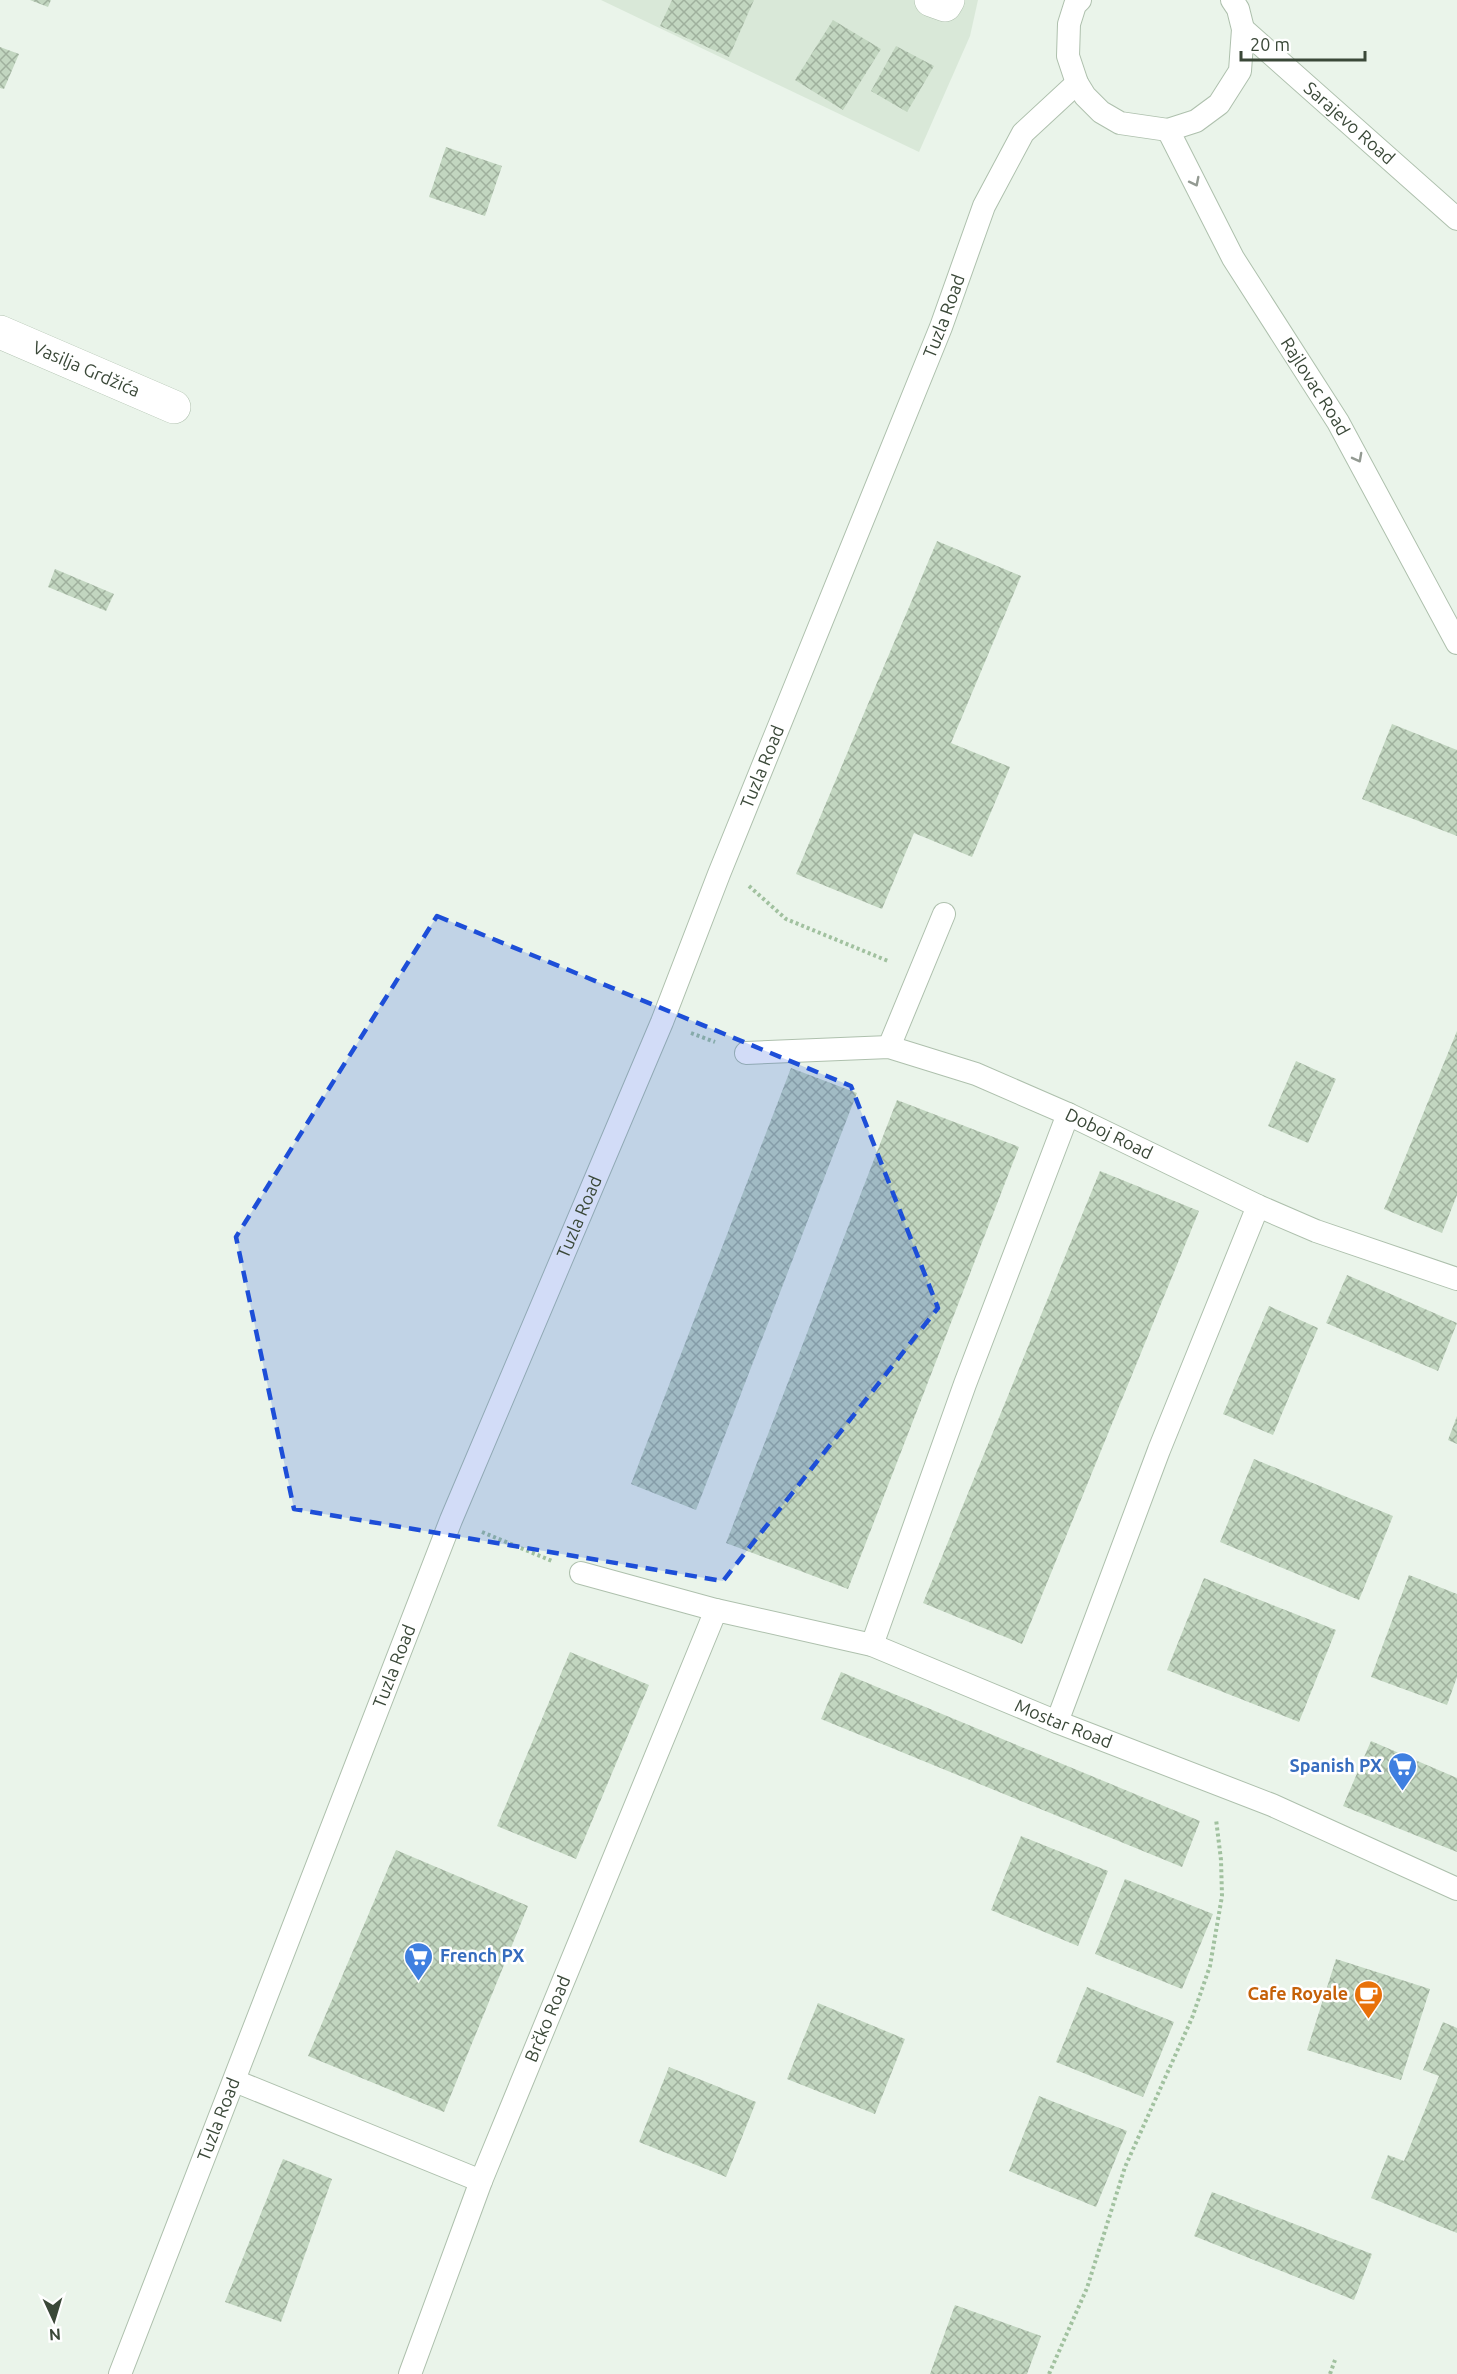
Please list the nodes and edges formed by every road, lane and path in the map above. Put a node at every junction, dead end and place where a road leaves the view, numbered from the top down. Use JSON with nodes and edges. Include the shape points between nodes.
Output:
{"nodes":[{"id":1,"x":931,"y":0,"type":"edge"},
{"id":2,"x":948,"y":0,"type":"edge"},
{"id":3,"x":1080,"y":0,"type":"edge"},
{"id":4,"x":1232,"y":0,"type":"edge"},
{"id":5,"x":1244,"y":29,"type":"junction"},
{"id":6,"x":1077,"y":83,"type":"junction"},
{"id":7,"x":1168,"y":130,"type":"junction"},
{"id":8,"x":1457,"y":219,"type":"edge"},
{"id":9,"x":0,"y":332,"type":"edge"},
{"id":10,"x":174,"y":407,"type":"dead end"},
{"id":11,"x":1457,"y":643,"type":"edge"},
{"id":12,"x":719,"y":874,"type":"junction"},
{"id":13,"x":944,"y":914,"type":"dead end"},
{"id":14,"x":919,"y":974,"type":"junction"},
{"id":15,"x":662,"y":1022,"type":"junction"},
{"id":16,"x":889,"y":1047,"type":"junction"},
{"id":17,"x":746,"y":1053,"type":"joint"},
{"id":18,"x":1068,"y":1114,"type":"junction"},
{"id":19,"x":1258,"y":1206,"type":"junction"},
{"id":20,"x":1457,"y":1279,"type":"edge"},
{"id":21,"x":451,"y":1520,"type":"junction"},
{"id":22,"x":581,"y":1573,"type":"joint"},
{"id":23,"x":716,"y":1610,"type":"junction"},
{"id":24,"x":872,"y":1645,"type":"junction"},
{"id":25,"x":1056,"y":1722,"type":"junction"},
{"id":26,"x":1221,"y":1785,"type":"junction"},
{"id":27,"x":1457,"y":1889,"type":"edge"},
{"id":28,"x":235,"y":2081,"type":"junction"},
{"id":29,"x":481,"y":2181,"type":"junction"},
{"id":30,"x":1335,"y":2360,"type":"dead end"},
{"id":31,"x":120,"y":2374,"type":"edge"},
{"id":32,"x":410,"y":2374,"type":"edge"},
{"id":33,"x":1049,"y":2374,"type":"edge"},
{"id":34,"x":1330,"y":2374,"type":"edge"}],
"edges":[{"from":1,"to":2,"type":"street","via":[[945,5]]},
{"from":3,"to":6,"type":"lane","via":[[1069,24],[1068,56]]},
{"from":4,"to":5,"type":"lane"},
{"from":5,"to":7,"type":"lane","via":[[1240,70],[1219,104],[1196,121]]},
{"from":5,"to":8,"type":"lane","name":"Sarajevo Road"},
{"from":6,"to":7,"type":"lane","via":[[1101,112],[1120,123]]},
{"from":6,"to":12,"type":"lane","name":"Tuzla Road","via":[[1023,133],[984,206],[941,327]]},
{"from":7,"to":11,"type":"lane","name":"Rajlovac Road","one_way":true,"via":[[1233,258],[1338,422]]},
{"from":9,"to":10,"type":"street","name":"Vasilja Grdžića"},
{"from":12,"to":14,"type":"path","via":[[751,887],[786,919]]},
{"from":12,"to":15,"type":"lane","name":"Tuzla Road"},
{"from":13,"to":14,"type":"lane"},
{"from":14,"to":16,"type":"lane"},
{"from":15,"to":17,"type":"path"},
{"from":15,"to":21,"type":"lane","name":"Tuzla Road"},
{"from":16,"to":17,"type":"lane","name":"Doboj Road"},
{"from":16,"to":18,"type":"lane","name":"Doboj Road","via":[[976,1074]]},
{"from":18,"to":19,"type":"lane","name":"Doboj Road"},
{"from":18,"to":24,"type":"lane","via":[[965,1384]]},
{"from":19,"to":20,"type":"lane","name":"Doboj Road","via":[[1316,1231]]},
{"from":19,"to":25,"type":"lane"},
{"from":21,"to":22,"type":"path"},
{"from":21,"to":28,"type":"lane","name":"Tuzla Road"},
{"from":22,"to":23,"type":"lane","name":"Mostar Road"},
{"from":23,"to":24,"type":"lane","name":"Mostar Road"},
{"from":23,"to":29,"type":"lane","name":"Brčko Road"},
{"from":24,"to":25,"type":"lane","name":"Mostar Road"},
{"from":25,"to":26,"type":"lane","name":"Mostar Road"},
{"from":26,"to":27,"type":"lane","name":"Mostar Road"},
{"from":26,"to":33,"type":"path","via":[[1215,1813],[1222,1896],[1210,1966],[1192,2018],[1125,2167],[1087,2288]]},
{"from":28,"to":29,"type":"lane"},
{"from":28,"to":31,"type":"lane","name":"Tuzla Road"},
{"from":29,"to":32,"type":"lane","name":"Brčko Road"},
{"from":30,"to":34,"type":"path"}]}
